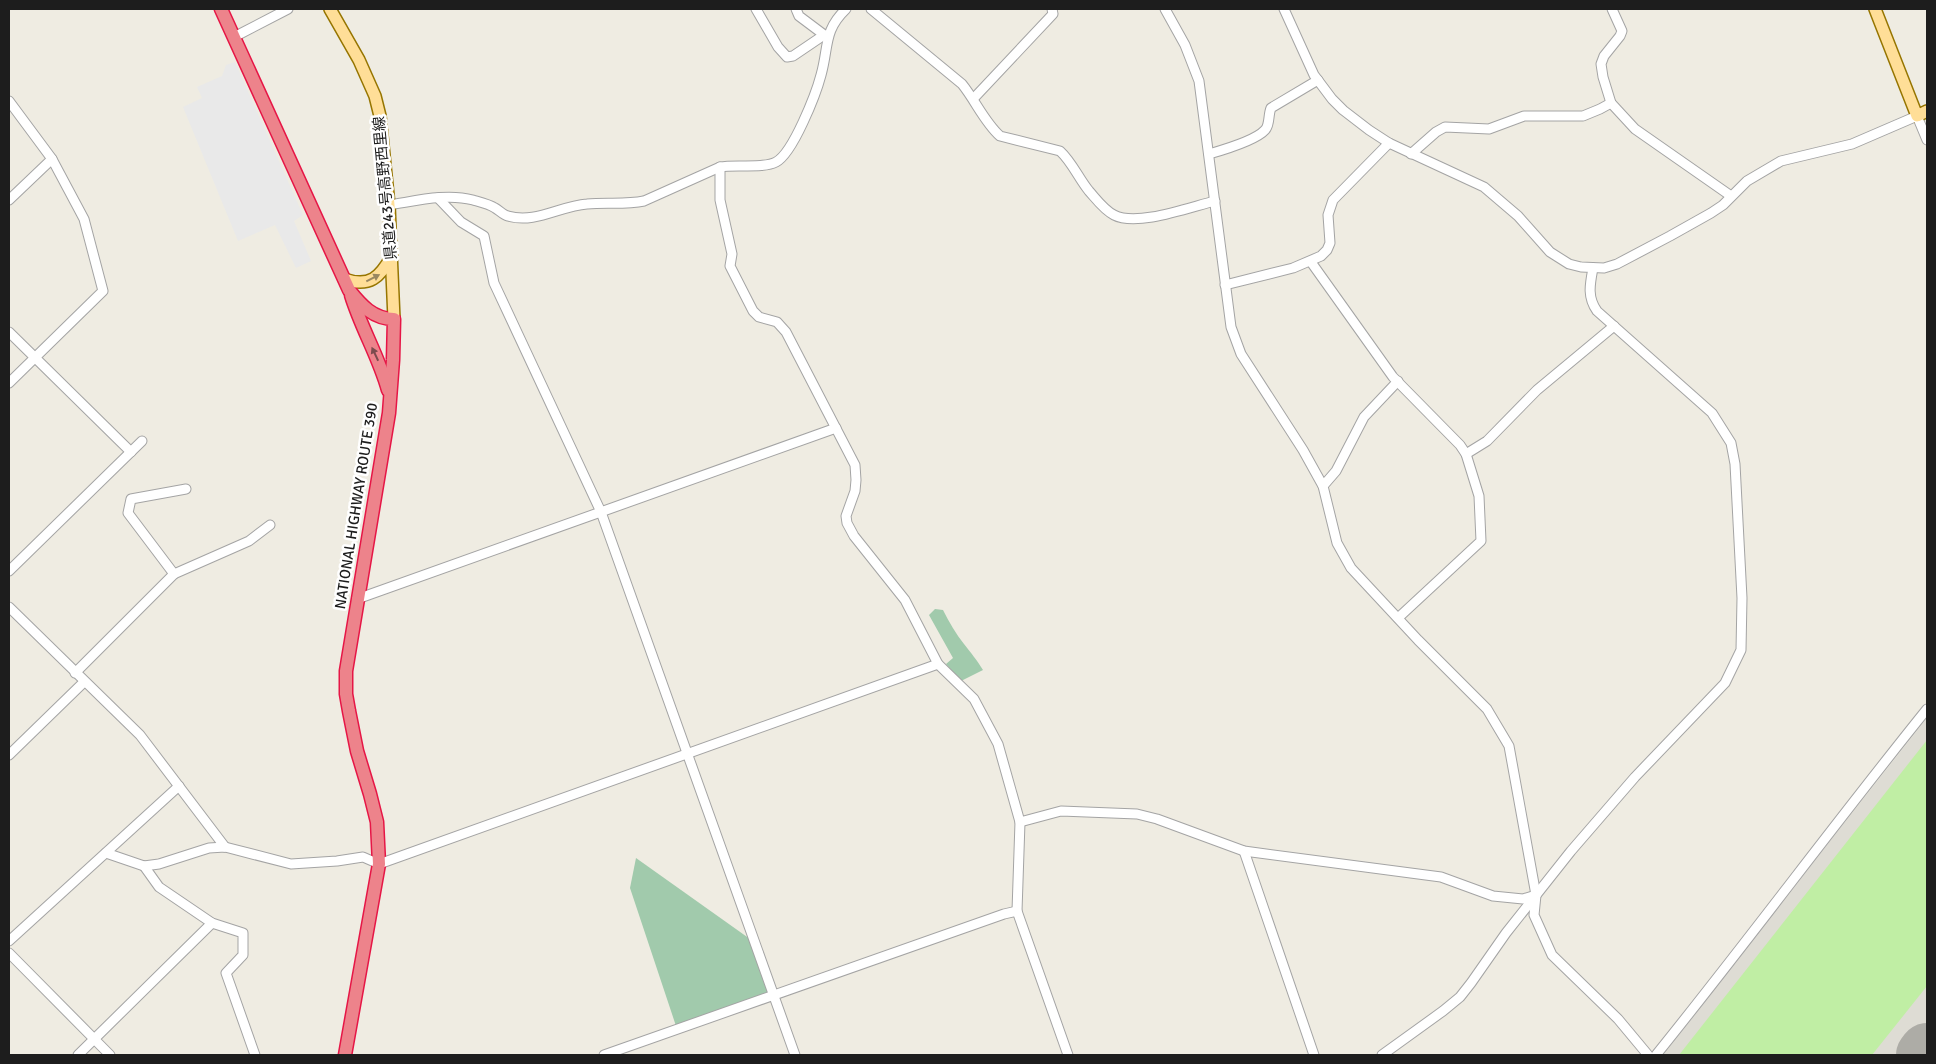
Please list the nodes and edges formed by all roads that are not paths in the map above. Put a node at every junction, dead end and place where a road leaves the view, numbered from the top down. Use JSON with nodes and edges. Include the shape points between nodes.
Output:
{"nodes":[{"id":1,"x":221,"y":9,"type":"edge"},
{"id":2,"x":288,"y":9,"type":"edge"},
{"id":3,"x":330,"y":9,"type":"edge"},
{"id":4,"x":756,"y":9,"type":"edge"},
{"id":5,"x":796,"y":9,"type":"edge"},
{"id":6,"x":846,"y":9,"type":"edge"},
{"id":7,"x":871,"y":9,"type":"edge"},
{"id":8,"x":1052,"y":9,"type":"edge"},
{"id":9,"x":1165,"y":9,"type":"edge"},
{"id":10,"x":1284,"y":9,"type":"edge"},
{"id":11,"x":1612,"y":9,"type":"edge"},
{"id":12,"x":1875,"y":9,"type":"edge"},
{"id":13,"x":826,"y":36,"type":"junction"},
{"id":14,"x":234,"y":37,"type":"junction"},
{"id":15,"x":1318,"y":80,"type":"junction"},
{"id":16,"x":974,"y":98,"type":"junction"},
{"id":17,"x":9,"y":101,"type":"edge"},
{"id":18,"x":1611,"y":102,"type":"junction"},
{"id":19,"x":1922,"y":113,"type":"edge"},
{"id":20,"x":1927,"y":140,"type":"edge"},
{"id":21,"x":1389,"y":142,"type":"junction"},
{"id":22,"x":1210,"y":154,"type":"junction"},
{"id":23,"x":1411,"y":154,"type":"junction"},
{"id":24,"x":52,"y":160,"type":"junction"},
{"id":25,"x":720,"y":167,"type":"junction"},
{"id":26,"x":1731,"y":196,"type":"junction"},
{"id":27,"x":438,"y":198,"type":"junction"},
{"id":28,"x":9,"y":200,"type":"edge"},
{"id":29,"x":1215,"y":201,"type":"junction"},
{"id":30,"x":389,"y":205,"type":"junction"},
{"id":31,"x":392,"y":256,"type":"junction"},
{"id":32,"x":1311,"y":262,"type":"junction"},
{"id":33,"x":1593,"y":268,"type":"junction"},
{"id":34,"x":347,"y":284,"type":"junction"},
{"id":35,"x":1225,"y":286,"type":"junction"},
{"id":36,"x":394,"y":319,"type":"junction"},
{"id":37,"x":1614,"y":326,"type":"junction"},
{"id":38,"x":9,"y":332,"type":"edge"},
{"id":39,"x":35,"y":358,"type":"junction"},
{"id":40,"x":1398,"y":381,"type":"junction"},
{"id":41,"x":9,"y":383,"type":"edge"},
{"id":42,"x":390,"y":400,"type":"junction"},
{"id":43,"x":836,"y":428,"type":"junction"},
{"id":44,"x":142,"y":441,"type":"dead end"},
{"id":45,"x":131,"y":452,"type":"junction"},
{"id":46,"x":1466,"y":454,"type":"junction"},
{"id":47,"x":1323,"y":486,"type":"junction"},
{"id":48,"x":186,"y":489,"type":"dead end"},
{"id":49,"x":601,"y":512,"type":"junction"},
{"id":50,"x":270,"y":525,"type":"dead end"},
{"id":51,"x":9,"y":571,"type":"edge"},
{"id":52,"x":174,"y":574,"type":"junction"},
{"id":53,"x":357,"y":599,"type":"junction"},
{"id":54,"x":9,"y":607,"type":"edge"},
{"id":55,"x":1398,"y":618,"type":"junction"},
{"id":56,"x":938,"y":664,"type":"junction"},
{"id":57,"x":75,"y":673,"type":"junction"},
{"id":58,"x":84,"y":682,"type":"junction"},
{"id":59,"x":1927,"y":709,"type":"edge"},
{"id":60,"x":687,"y":753,"type":"junction"},
{"id":61,"x":9,"y":755,"type":"edge"},
{"id":62,"x":179,"y":786,"type":"junction"},
{"id":63,"x":1020,"y":822,"type":"junction"},
{"id":64,"x":225,"y":847,"type":"junction"},
{"id":65,"x":1244,"y":851,"type":"junction"},
{"id":66,"x":106,"y":853,"type":"junction"},
{"id":67,"x":379,"y":864,"type":"junction"},
{"id":68,"x":144,"y":866,"type":"junction"},
{"id":69,"x":1536,"y":896,"type":"junction"},
{"id":70,"x":1017,"y":911,"type":"junction"},
{"id":71,"x":212,"y":923,"type":"junction"},
{"id":72,"x":9,"y":941,"type":"edge"},
{"id":73,"x":9,"y":953,"type":"edge"},
{"id":74,"x":774,"y":996,"type":"junction"},
{"id":75,"x":94,"y":1040,"type":"junction"},
{"id":76,"x":78,"y":1055,"type":"edge"},
{"id":77,"x":110,"y":1055,"type":"edge"},
{"id":78,"x":255,"y":1055,"type":"edge"},
{"id":79,"x":345,"y":1055,"type":"edge"},
{"id":80,"x":604,"y":1055,"type":"edge"},
{"id":81,"x":795,"y":1055,"type":"edge"},
{"id":82,"x":1068,"y":1055,"type":"edge"},
{"id":83,"x":1314,"y":1055,"type":"edge"},
{"id":84,"x":1382,"y":1055,"type":"edge"},
{"id":85,"x":1648,"y":1055,"type":"edge"},
{"id":86,"x":1656,"y":1055,"type":"edge"}],
"edges":[{"from":1,"to":14,"type":"highway"},
{"from":2,"to":14,"type":"street"},
{"from":3,"to":30,"type":"main road","name":"県道243号高野西里線","via":[[375,96],[384,141]]},
{"from":4,"to":13,"type":"street","via":[[787,57]]},
{"from":5,"to":13,"type":"street","via":[[799,16]]},
{"from":6,"to":13,"type":"street"},
{"from":7,"to":16,"type":"street","via":[[942,65]]},
{"from":8,"to":16,"type":"street","via":[[1053,14]]},
{"from":9,"to":22,"type":"street","via":[[1186,44],[1199,81]]},
{"from":10,"to":15,"type":"street"},
{"from":11,"to":18,"type":"street","via":[[1622,31],[1601,64]]},
{"from":12,"to":19,"type":"main road"},
{"from":13,"to":25,"type":"street","via":[[822,74],[786,152],[778,161],[769,164]]},
{"from":14,"to":34,"type":"highway"},
{"from":15,"to":21,"type":"street","via":[[1349,115]]},
{"from":15,"to":22,"type":"street","via":[[1271,108],[1268,125],[1260,134]]},
{"from":16,"to":29,"type":"street","via":[[1000,136],[1060,151],[1084,185],[1113,214],[1123,218],[1145,218]]},
{"from":17,"to":24,"type":"street"},
{"from":18,"to":23,"type":"street","via":[[1583,116],[1524,116],[1489,129],[1445,127]]},
{"from":18,"to":26,"type":"street","via":[[1635,129]]},
{"from":19,"to":20,"type":"street"},
{"from":19,"to":26,"type":"street","via":[[1852,144],[1781,161],[1747,181]]},
{"from":21,"to":23,"type":"street"},
{"from":21,"to":32,"type":"street","via":[[1333,200],[1328,215],[1330,243],[1321,256]]},
{"from":22,"to":29,"type":"street"},
{"from":23,"to":33,"type":"street","via":[[1484,187],[1518,216],[1550,252],[1569,264]]},
{"from":24,"to":28,"type":"street"},
{"from":24,"to":39,"type":"street","via":[[84,219],[103,291]]},
{"from":25,"to":27,"type":"street","via":[[644,201],[586,204],[537,217],[507,216],[471,200]]},
{"from":25,"to":43,"type":"street","via":[[720,200],[732,254],[730,266],[753,311],[759,318],[777,322],[786,332]]},
{"from":26,"to":33,"type":"street","via":[[1711,213],[1617,264]]},
{"from":27,"to":30,"type":"street"},
{"from":27,"to":49,"type":"street","via":[[462,222],[484,236],[494,283]]},
{"from":29,"to":35,"type":"street"},
{"from":30,"to":31,"type":"main road","name":"県道243号高野西里線"},
{"from":34,"to":31,"type":"main road","one_way":true,"via":[[370,281],[383,271]]},
{"from":31,"to":36,"type":"main road","name":"県道243号高野西里線"},
{"from":32,"to":35,"type":"street"},
{"from":32,"to":40,"type":"street"},
{"from":33,"to":37,"type":"street","via":[[1589,294],[1592,304]]},
{"from":34,"to":36,"type":"highway","via":[[370,312],[383,319]]},
{"from":42,"to":34,"type":"highway","one_way":true,"via":[[381,367]]},
{"from":35,"to":47,"type":"street","via":[[1231,327],[1241,354]]},
{"from":36,"to":42,"type":"highway","name":"NATIONAL HIGHWAY ROUTE 390"},
{"from":37,"to":46,"type":"street","via":[[1537,390],[1487,441]]},
{"from":37,"to":69,"type":"street","via":[[1712,413],[1731,444],[1735,464],[1742,598],[1741,650],[1724,683],[1635,777]]},
{"from":38,"to":39,"type":"street"},
{"from":39,"to":41,"type":"street"},
{"from":39,"to":45,"type":"street"},
{"from":40,"to":46,"type":"street"},
{"from":40,"to":47,"type":"street","via":[[1364,417],[1336,471]]},
{"from":42,"to":53,"type":"highway","name":"NATIONAL HIGHWAY ROUTE 390"},
{"from":43,"to":49,"type":"street"},
{"from":43,"to":56,"type":"street","via":[[855,465],[856,480],[847,522],[854,536],[905,600]]},
{"from":44,"to":45,"type":"street"},
{"from":45,"to":51,"type":"street"},
{"from":46,"to":55,"type":"street","via":[[1478,496],[1481,542]]},
{"from":47,"to":55,"type":"street","via":[[1337,543],[1351,568]]},
{"from":48,"to":52,"type":"street","via":[[131,499],[128,513]]},
{"from":49,"to":53,"type":"street"},
{"from":49,"to":60,"type":"street"},
{"from":50,"to":52,"type":"street","via":[[249,541]]},
{"from":52,"to":57,"type":"street"},
{"from":53,"to":67,"type":"highway","name":"NATIONAL HIGHWAY ROUTE 390","via":[[346,672],[346,694],[357,751],[377,822]]},
{"from":54,"to":57,"type":"street"},
{"from":55,"to":69,"type":"street","via":[[1487,709],[1509,746]]},
{"from":56,"to":60,"type":"street"},
{"from":56,"to":63,"type":"street","via":[[974,699],[988,723],[998,744]]},
{"from":57,"to":58,"type":"street"},
{"from":58,"to":61,"type":"street"},
{"from":58,"to":62,"type":"street","via":[[140,735]]},
{"from":59,"to":86,"type":"street"},
{"from":60,"to":67,"type":"street"},
{"from":60,"to":74,"type":"street"},
{"from":62,"to":64,"type":"street"},
{"from":62,"to":66,"type":"street"},
{"from":63,"to":65,"type":"street","via":[[1062,811],[1136,814]]},
{"from":63,"to":70,"type":"street"},
{"from":64,"to":67,"type":"street","via":[[291,864],[363,858]]},
{"from":64,"to":68,"type":"street"},
{"from":65,"to":69,"type":"street","via":[[1440,878],[1493,896],[1523,899]]},
{"from":65,"to":83,"type":"street"},
{"from":66,"to":68,"type":"street"},
{"from":66,"to":72,"type":"street"},
{"from":67,"to":79,"type":"highway","name":"NATIONAL HIGHWAY ROUTE 390"},
{"from":68,"to":71,"type":"street","via":[[159,887]]},
{"from":69,"to":84,"type":"street","via":[[1460,996]]},
{"from":69,"to":85,"type":"street","via":[[1534,914],[1552,955],[1618,1019]]},
{"from":70,"to":74,"type":"street"},
{"from":70,"to":82,"type":"street"},
{"from":71,"to":75,"type":"street"},
{"from":71,"to":78,"type":"street","via":[[242,933],[242,955],[226,973]]},
{"from":73,"to":75,"type":"street"},
{"from":74,"to":80,"type":"street"},
{"from":74,"to":81,"type":"street"},
{"from":75,"to":76,"type":"street"},
{"from":75,"to":77,"type":"street"}]}
